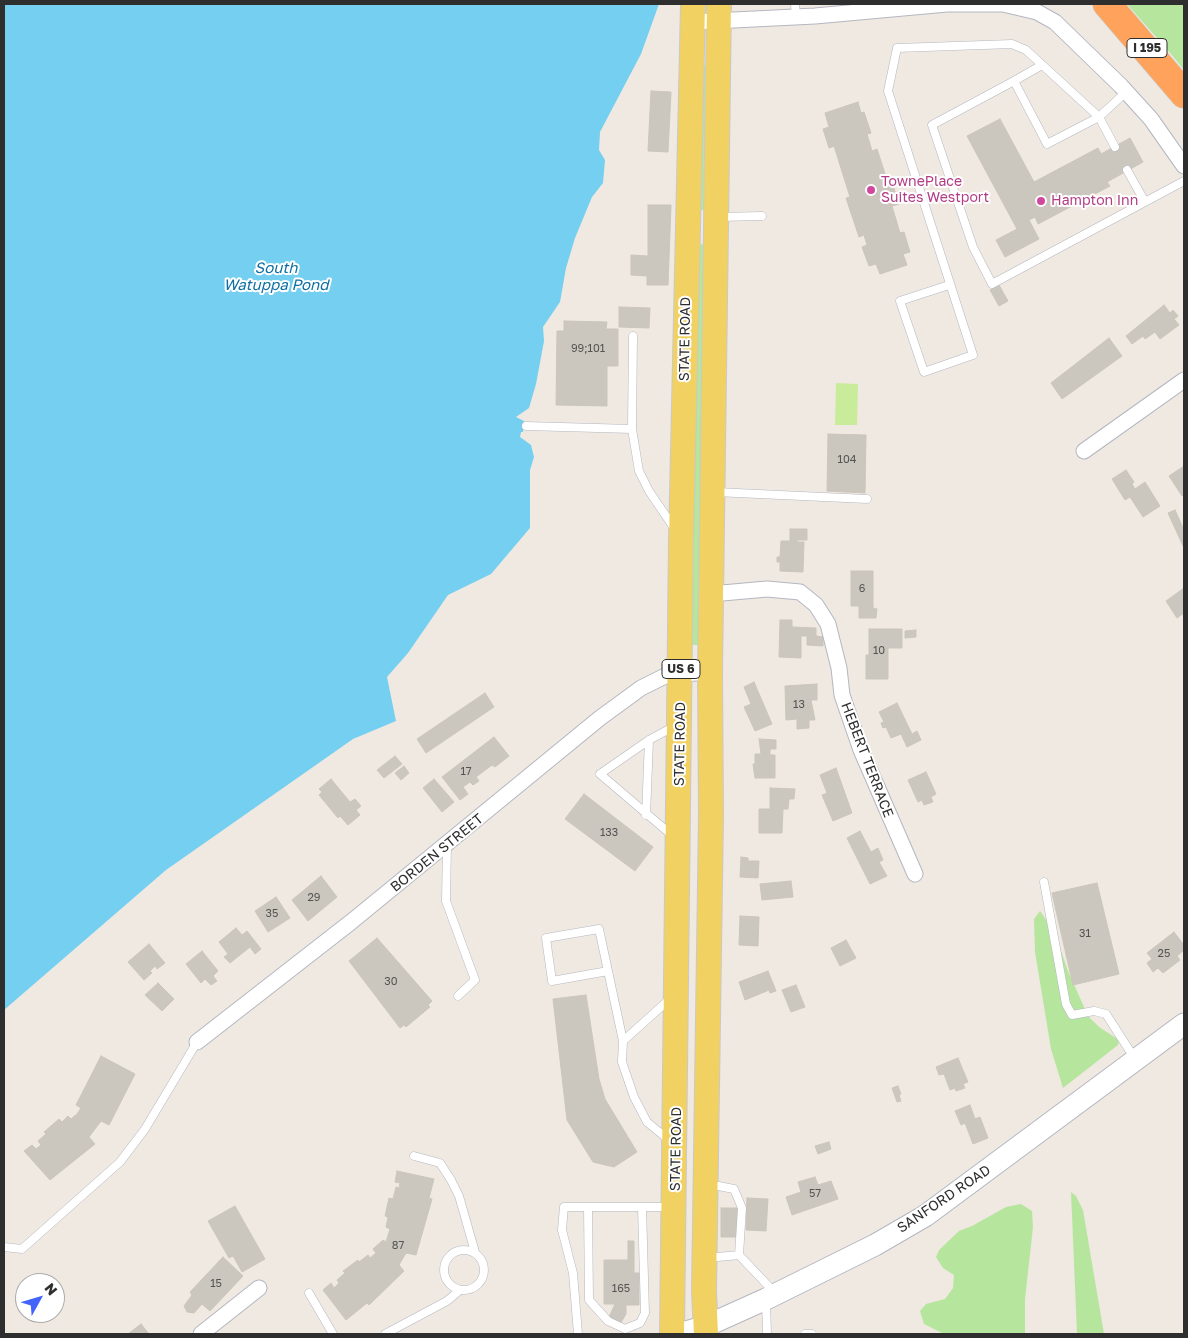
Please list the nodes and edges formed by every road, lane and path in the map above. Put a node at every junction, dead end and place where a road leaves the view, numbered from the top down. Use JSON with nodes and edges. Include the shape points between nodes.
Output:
{"nodes":[{"id":1,"x":1107,"y":4,"type":"edge"},
{"id":2,"x":795,"y":10,"type":"edge"},
{"id":3,"x":719,"y":12,"type":"edge"},
{"id":4,"x":693,"y":13,"type":"edge"},
{"id":5,"x":1042,"y":65,"type":"junction"},
{"id":6,"x":1014,"y":81,"type":"junction"},
{"id":7,"x":1126,"y":92,"type":"junction"},
{"id":8,"x":1184,"y":94,"type":"edge"},
{"id":9,"x":1099,"y":117,"type":"junction"},
{"id":10,"x":1115,"y":147,"type":"dead end"},
{"id":11,"x":1184,"y":166,"type":"edge"},
{"id":12,"x":1127,"y":170,"type":"dead end"},
{"id":13,"x":1184,"y":181,"type":"edge"},
{"id":14,"x":1145,"y":202,"type":"junction"},
{"id":15,"x":762,"y":216,"type":"dead end"},
{"id":16,"x":716,"y":222,"type":"junction"},
{"id":17,"x":689,"y":228,"type":"junction"},
{"id":18,"x":949,"y":285,"type":"junction"},
{"id":19,"x":633,"y":336,"type":"dead end"},
{"id":20,"x":1184,"y":380,"type":"edge"},
{"id":21,"x":526,"y":426,"type":"dead end"},
{"id":22,"x":632,"y":429,"type":"junction"},
{"id":23,"x":1084,"y":451,"type":"dead end"},
{"id":24,"x":713,"y":492,"type":"junction"},
{"id":25,"x":867,"y":499,"type":"dead end"},
{"id":26,"x":681,"y":540,"type":"junction"},
{"id":27,"x":712,"y":594,"type":"junction"},
{"id":28,"x":710,"y":672,"type":"junction"},
{"id":29,"x":681,"y":674,"type":"junction"},
{"id":30,"x":681,"y":722,"type":"junction"},
{"id":31,"x":649,"y":740,"type":"junction"},
{"id":32,"x":646,"y":815,"type":"junction"},
{"id":33,"x":679,"y":841,"type":"junction"},
{"id":34,"x":446,"y":845,"type":"junction"},
{"id":35,"x":915,"y":874,"type":"dead end"},
{"id":36,"x":1044,"y":882,"type":"dead end"},
{"id":37,"x":608,"y":972,"type":"junction"},
{"id":38,"x":678,"y":992,"type":"junction"},
{"id":39,"x":458,"y":996,"type":"dead end"},
{"id":40,"x":1184,"y":1024,"type":"edge"},
{"id":41,"x":623,"y":1041,"type":"junction"},
{"id":42,"x":197,"y":1042,"type":"joint"},
{"id":43,"x":1136,"y":1060,"type":"junction"},
{"id":44,"x":676,"y":1144,"type":"junction"},
{"id":45,"x":414,"y":1156,"type":"dead end"},
{"id":46,"x":706,"y":1184,"type":"junction"},
{"id":47,"x":588,"y":1207,"type":"junction"},
{"id":48,"x":642,"y":1207,"type":"junction"},
{"id":49,"x":675,"y":1207,"type":"junction"},
{"id":50,"x":4,"y":1247,"type":"edge"},
{"id":51,"x":475,"y":1252,"type":"junction"},
{"id":52,"x":739,"y":1255,"type":"junction"},
{"id":53,"x":705,"y":1258,"type":"junction"},
{"id":54,"x":258,"y":1288,"type":"dead end"},
{"id":55,"x":460,"y":1290,"type":"junction"},
{"id":56,"x":309,"y":1294,"type":"dead end"},
{"id":57,"x":771,"y":1297,"type":"junction"},
{"id":58,"x":706,"y":1330,"type":"edge"},
{"id":59,"x":201,"y":1334,"type":"edge"},
{"id":60,"x":333,"y":1334,"type":"edge"},
{"id":61,"x":385,"y":1334,"type":"edge"},
{"id":62,"x":578,"y":1334,"type":"edge"},
{"id":63,"x":672,"y":1334,"type":"edge"},
{"id":64,"x":679,"y":1334,"type":"edge"},
{"id":65,"x":766,"y":1334,"type":"edge"},
{"id":66,"x":805,"y":1334,"type":"edge"},
{"id":67,"x":812,"y":1334,"type":"edge"}],
"edges":[{"from":1,"to":8,"type":"highway","number":"I 195"},
{"from":2,"to":3,"type":"street"},
{"from":2,"to":7,"type":"street","via":[[1003,4],[1037,12],[1055,22]]},
{"from":3,"to":4,"type":"street"},
{"from":3,"to":16,"type":"main road","number":"US 6"},
{"from":4,"to":17,"type":"main road","name":"STATE ROAD","number":"US 6"},
{"from":5,"to":6,"type":"lane"},
{"from":5,"to":9,"type":"lane"},
{"from":5,"to":18,"type":"lane","via":[[1026,50],[1012,44],[897,48],[888,91]]},
{"from":6,"to":9,"type":"lane","via":[[1047,144]]},
{"from":6,"to":14,"type":"lane","via":[[932,125],[973,247],[992,284]]},
{"from":7,"to":9,"type":"lane"},
{"from":7,"to":11,"type":"street","via":[[1151,119]]},
{"from":9,"to":10,"type":"lane"},
{"from":12,"to":14,"type":"lane"},
{"from":13,"to":14,"type":"lane"},
{"from":15,"to":16,"type":"lane"},
{"from":16,"to":17,"type":"street"},
{"from":16,"to":24,"type":"main road","number":"US 6"},
{"from":17,"to":26,"type":"main road","name":"STATE ROAD","number":"US 6"},
{"from":18,"to":18,"type":"lane","via":[[973,356],[924,372],[900,301]]},
{"from":19,"to":22,"type":"lane"},
{"from":20,"to":23,"type":"street"},
{"from":21,"to":22,"type":"lane"},
{"from":22,"to":26,"type":"lane","via":[[639,471],[648,491]]},
{"from":24,"to":25,"type":"lane"},
{"from":24,"to":27,"type":"main road","number":"US 6"},
{"from":26,"to":29,"type":"main road","name":"STATE ROAD","number":"US 6"},
{"from":27,"to":28,"type":"main road","number":"US 6"},
{"from":27,"to":35,"type":"street","name":"HEBERT TERRACE","via":[[767,589],[800,592],[816,605],[830,630],[842,695],[858,741]]},
{"from":28,"to":29,"type":"street","name":"BORDEN STREET"},
{"from":28,"to":46,"type":"main road","number":"US 6"},
{"from":29,"to":30,"type":"main road","name":"STATE ROAD","number":"US 6"},
{"from":29,"to":34,"type":"street","name":"BORDEN STREET","via":[[668,675],[634,693]]},
{"from":30,"to":31,"type":"lane"},
{"from":30,"to":33,"type":"main road","name":"STATE ROAD","number":"US 6"},
{"from":31,"to":32,"type":"lane"},
{"from":31,"to":32,"type":"lane","via":[[600,774]]},
{"from":32,"to":33,"type":"lane"},
{"from":33,"to":38,"type":"main road","name":"STATE ROAD","number":"US 6"},
{"from":34,"to":39,"type":"lane","via":[[446,901],[474,980]]},
{"from":34,"to":42,"type":"street","name":"BORDEN STREET"},
{"from":36,"to":43,"type":"lane","via":[[1066,1004],[1072,1016],[1094,1011],[1106,1014]]},
{"from":37,"to":37,"type":"lane","via":[[599,929],[546,938],[552,981]]},
{"from":37,"to":41,"type":"lane"},
{"from":38,"to":41,"type":"lane"},
{"from":38,"to":44,"type":"main road","name":"STATE ROAD","number":"US 6"},
{"from":40,"to":43,"type":"street","name":"SANFORD ROAD"},
{"from":41,"to":44,"type":"lane","via":[[622,1062],[646,1122]]},
{"from":42,"to":50,"type":"lane","via":[[145,1130],[120,1162],[22,1249]]},
{"from":43,"to":57,"type":"street","name":"SANFORD ROAD","via":[[925,1216]]},
{"from":44,"to":49,"type":"main road","name":"STATE ROAD","number":"US 6"},
{"from":45,"to":51,"type":"lane","via":[[440,1163],[452,1180]]},
{"from":46,"to":52,"type":"lane","via":[[734,1189],[742,1208]]},
{"from":46,"to":53,"type":"main road","number":"US 6"},
{"from":47,"to":48,"type":"lane"},
{"from":47,"to":48,"type":"lane","via":[[589,1300],[608,1321],[625,1329],[640,1323],[645,1313]]},
{"from":47,"to":62,"type":"lane","via":[[564,1207],[562,1230],[573,1273]]},
{"from":48,"to":49,"type":"lane"},
{"from":49,"to":63,"type":"main road","name":"STATE ROAD","number":"US 6"},
{"from":51,"to":55,"type":"lane","via":[[483,1260],[483,1277],[471,1289]]},
{"from":51,"to":55,"type":"lane","via":[[463,1249],[452,1253],[445,1262],[444,1274],[450,1284]]},
{"from":52,"to":53,"type":"lane"},
{"from":52,"to":57,"type":"lane"},
{"from":53,"to":58,"type":"main road","number":"US 6"},
{"from":54,"to":59,"type":"street"},
{"from":55,"to":61,"type":"lane","via":[[447,1301]]},
{"from":56,"to":60,"type":"lane"},
{"from":57,"to":58,"type":"street","name":"SANFORD ROAD"},
{"from":57,"to":65,"type":"lane"},
{"from":58,"to":64,"type":"street","name":"SANFORD ROAD"},
{"from":66,"to":67,"type":"lane"}]}
